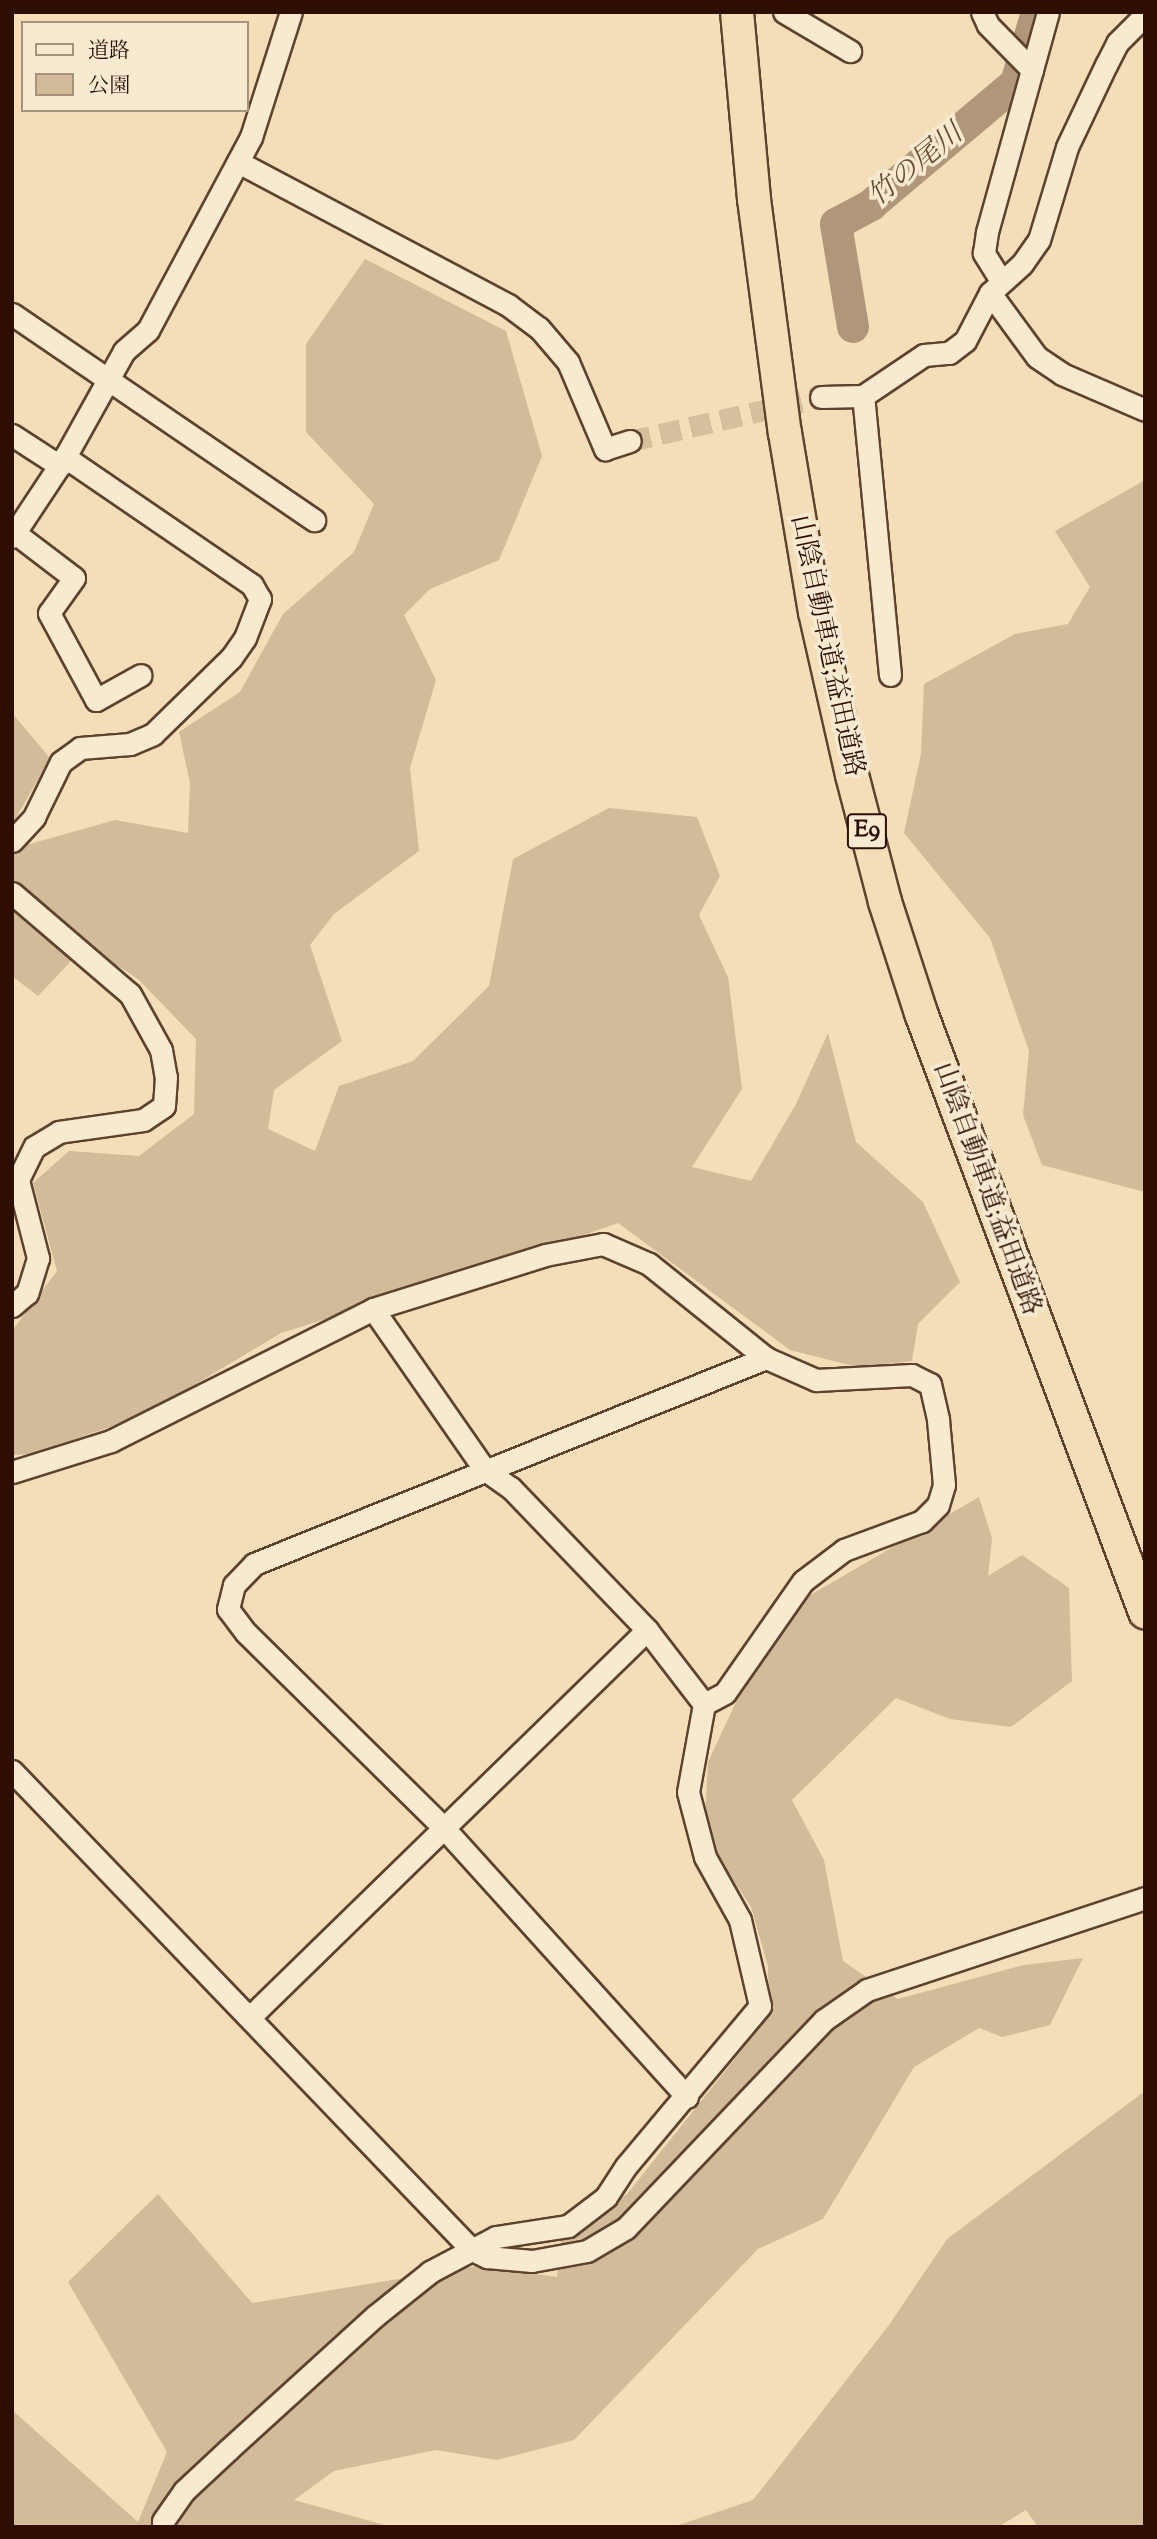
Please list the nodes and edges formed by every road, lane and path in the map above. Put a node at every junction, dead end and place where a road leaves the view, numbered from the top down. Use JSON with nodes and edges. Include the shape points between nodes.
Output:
{"nodes":[{"id":1,"x":291,"y":12,"type":"edge"},
{"id":2,"x":737,"y":12,"type":"edge"},
{"id":3,"x":784,"y":12,"type":"edge"},
{"id":4,"x":982,"y":12,"type":"edge"},
{"id":5,"x":1048,"y":12,"type":"edge"},
{"id":6,"x":1145,"y":15,"type":"edge"},
{"id":7,"x":850,"y":51,"type":"dead end"},
{"id":8,"x":1032,"y":70,"type":"junction"},
{"id":9,"x":238,"y":162,"type":"junction"},
{"id":10,"x":995,"y":286,"type":"junction"},
{"id":11,"x":12,"y":314,"type":"edge"},
{"id":12,"x":110,"y":378,"type":"junction"},
{"id":13,"x":863,"y":396,"type":"junction"},
{"id":14,"x":821,"y":397,"type":"tunnel mouth"},
{"id":15,"x":1145,"y":410,"type":"edge"},
{"id":16,"x":12,"y":435,"type":"edge"},
{"id":17,"x":629,"y":442,"type":"tunnel mouth"},
{"id":18,"x":63,"y":461,"type":"junction"},
{"id":19,"x":314,"y":520,"type":"dead end"},
{"id":20,"x":14,"y":535,"type":"edge"},
{"id":21,"x":141,"y":675,"type":"dead end"},
{"id":22,"x":890,"y":675,"type":"dead end"},
{"id":23,"x":12,"y":841,"type":"edge"},
{"id":24,"x":12,"y":893,"type":"edge"},
{"id":25,"x":12,"y":1306,"type":"edge"},
{"id":26,"x":373,"y":1308,"type":"junction"},
{"id":27,"x":766,"y":1358,"type":"junction"},
{"id":28,"x":485,"y":1470,"type":"junction"},
{"id":29,"x":12,"y":1472,"type":"edge"},
{"id":30,"x":1145,"y":1612,"type":"edge"},
{"id":31,"x":647,"y":1630,"type":"junction"},
{"id":32,"x":704,"y":1704,"type":"junction"},
{"id":33,"x":12,"y":1770,"type":"edge"},
{"id":34,"x":443,"y":1828,"type":"junction"},
{"id":35,"x":1145,"y":1898,"type":"edge"},
{"id":36,"x":251,"y":2016,"type":"junction"},
{"id":37,"x":687,"y":2097,"type":"junction"},
{"id":38,"x":472,"y":2250,"type":"junction"},
{"id":39,"x":163,"y":2521,"type":"dead end"}],
"edges":[{"from":1,"to":9,"type":"street","via":[[271,86]]},
{"from":2,"to":30,"type":"highway","name":"山陰自動車道;益田道路","number":"E9","via":[[754,199],[785,433],[815,612],[865,826],[921,1013]]},
{"from":3,"to":7,"type":"street"},
{"from":4,"to":8,"type":"street","via":[[988,25]]},
{"from":5,"to":8,"type":"street"},
{"from":6,"to":10,"type":"street","via":[[1117,43],[1067,147],[1040,240],[1022,264]]},
{"from":8,"to":10,"type":"street","via":[[987,232],[984,253]]},
{"from":9,"to":12,"type":"street","via":[[148,330],[124,351]]},
{"from":9,"to":17,"type":"street","via":[[508,305],[539,328],[568,362],[606,449]]},
{"from":10,"to":13,"type":"street","via":[[965,341],[948,353],[925,355]]},
{"from":10,"to":15,"type":"street","via":[[1037,357],[1062,374]]},
{"from":11,"to":12,"type":"street"},
{"from":12,"to":18,"type":"street"},
{"from":12,"to":19,"type":"street"},
{"from":13,"to":14,"type":"street"},
{"from":13,"to":22,"type":"street"},
{"from":16,"to":18,"type":"street"},
{"from":18,"to":20,"type":"street"},
{"from":18,"to":23,"type":"street","via":[[252,585],[260,599],[245,638],[231,658],[153,734],[130,744],[80,748],[61,762],[34,817]]},
{"from":20,"to":21,"type":"street","via":[[74,578],[49,613],[96,700]]},
{"from":24,"to":25,"type":"street","via":[[130,994],[161,1050],[166,1077],[163,1106],[143,1120],[59,1132],[34,1147],[18,1181],[38,1258],[27,1293]]},
{"from":26,"to":27,"type":"street","via":[[545,1255],[603,1244],[649,1264]]},
{"from":26,"to":28,"type":"street"},
{"from":26,"to":29,"type":"street","via":[[111,1441]]},
{"from":27,"to":28,"type":"street"},
{"from":27,"to":32,"type":"street","via":[[816,1380],[912,1375],[930,1384],[944,1485],[938,1505],[922,1521],[844,1550],[803,1581],[725,1693]]},
{"from":28,"to":31,"type":"street","via":[[511,1488]]},
{"from":28,"to":34,"type":"street","via":[[254,1564],[234,1585],[228,1609],[246,1633]]},
{"from":31,"to":32,"type":"street"},
{"from":31,"to":34,"type":"street"},
{"from":32,"to":37,"type":"street","via":[[688,1791],[705,1857],[740,1920],[760,2006]]},
{"from":33,"to":36,"type":"street"},
{"from":34,"to":36,"type":"street"},
{"from":34,"to":37,"type":"street"},
{"from":35,"to":38,"type":"street","via":[[867,1990],[824,2020],[626,2228],[587,2251],[532,2261],[487,2257]]},
{"from":36,"to":38,"type":"street"},
{"from":37,"to":38,"type":"street","via":[[626,2166],[606,2197],[568,2226],[496,2237]]},
{"from":38,"to":39,"type":"street","via":[[430,2272],[375,2316],[184,2491]]}]}
